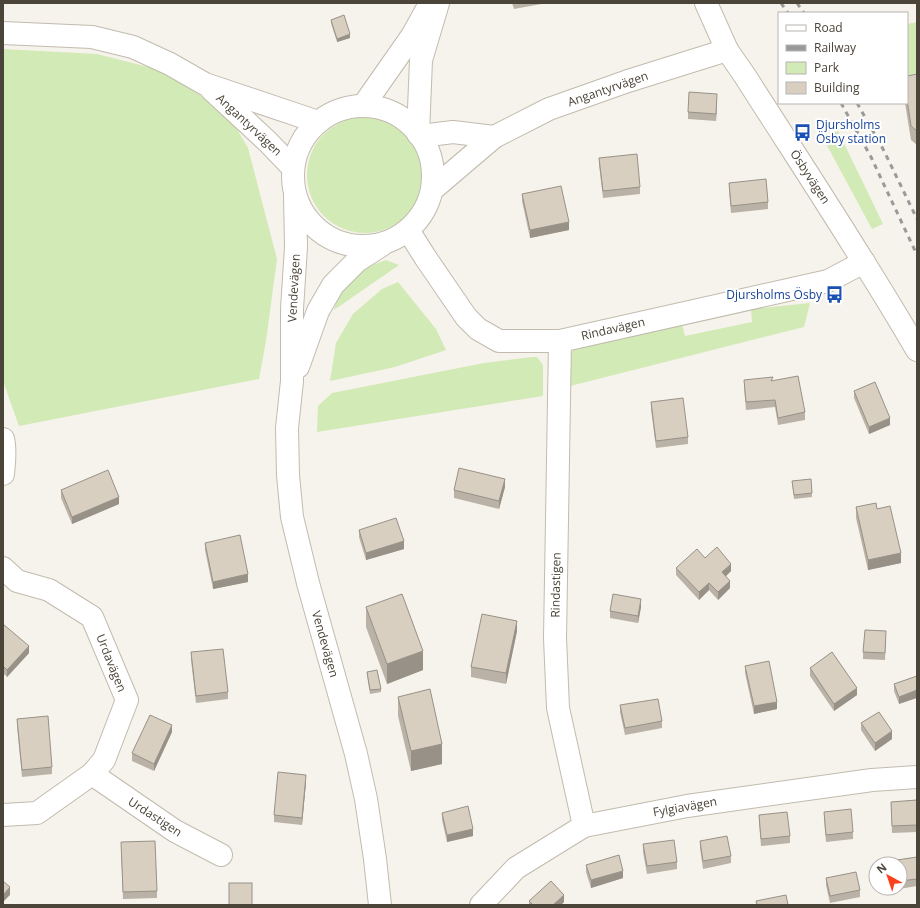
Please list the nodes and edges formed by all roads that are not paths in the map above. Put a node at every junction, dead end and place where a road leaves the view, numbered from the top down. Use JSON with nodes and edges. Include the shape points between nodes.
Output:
{"nodes":[{"id":1,"x":431,"y":3,"type":"edge"},
{"id":2,"x":438,"y":3,"type":"edge"},
{"id":3,"x":706,"y":3,"type":"edge"},
{"id":4,"x":3,"y":33,"type":"edge"},
{"id":5,"x":727,"y":50,"type":"junction"},
{"id":6,"x":205,"y":84,"type":"junction"},
{"id":7,"x":363,"y":106,"type":"junction"},
{"id":8,"x":318,"y":122,"type":"junction"},
{"id":9,"x":420,"y":135,"type":"junction"},
{"id":10,"x":494,"y":137,"type":"junction"},
{"id":11,"x":292,"y":167,"type":"junction"},
{"id":12,"x":433,"y":189,"type":"junction"},
{"id":13,"x":294,"y":195,"type":"junction"},
{"id":14,"x":408,"y":230,"type":"junction"},
{"id":15,"x":386,"y":242,"type":"junction"},
{"id":16,"x":864,"y":262,"type":"junction"},
{"id":17,"x":560,"y":341,"type":"junction"},
{"id":18,"x":917,"y":350,"type":"edge"},
{"id":19,"x":292,"y":381,"type":"junction"},
{"id":20,"x":3,"y":568,"type":"edge"},
{"id":21,"x":92,"y":774,"type":"junction"},
{"id":22,"x":917,"y":777,"type":"edge"},
{"id":23,"x":3,"y":815,"type":"edge"},
{"id":24,"x":584,"y":826,"type":"junction"},
{"id":25,"x":221,"y":855,"type":"dead end"},
{"id":26,"x":380,"y":905,"type":"edge"},
{"id":27,"x":481,"y":905,"type":"edge"}],
"edges":[{"from":1,"to":7,"type":"street","via":[[412,36]]},
{"from":2,"to":9,"type":"street","via":[[420,60]]},
{"from":3,"to":5,"type":"street","name":"Ösbyvägen"},
{"from":4,"to":6,"type":"street","name":"Angantyrvägen","via":[[92,37],[133,47]]},
{"from":5,"to":10,"type":"street","name":"Angantyrvägen","via":[[549,109]]},
{"from":5,"to":16,"type":"street","name":"Ösbyvägen"},
{"from":6,"to":8,"type":"street","name":"Angantyrvägen"},
{"from":6,"to":11,"type":"street","name":"Angantyrvägen"},
{"from":7,"to":8,"type":"street","via":[[340,109]]},
{"from":7,"to":9,"type":"street","via":[[391,111],[412,124]]},
{"from":8,"to":11,"type":"street","via":[[302,143]]},
{"from":9,"to":10,"type":"street","via":[[454,132]]},
{"from":9,"to":12,"type":"street","via":[[434,167]]},
{"from":10,"to":12,"type":"street","name":"Angantyrvägen"},
{"from":11,"to":13,"type":"street"},
{"from":12,"to":14,"type":"street","via":[[424,212]]},
{"from":13,"to":15,"type":"street","via":[[304,214],[321,232],[343,243],[367,246]]},
{"from":13,"to":19,"type":"street","name":"Vendevägen","via":[[296,247],[292,309]]},
{"from":14,"to":15,"type":"street"},
{"from":14,"to":17,"type":"street","name":"Rindavägen","via":[[466,317],[478,329],[499,341]]},
{"from":15,"to":19,"type":"street","name":"Vendevägen","via":[[357,261],[333,285],[318,311]]},
{"from":16,"to":17,"type":"street","name":"Rindavägen","via":[[828,281]]},
{"from":16,"to":18,"type":"street","name":"Ösbyvägen"},
{"from":17,"to":24,"type":"street","name":"Rindastigen","via":[[555,638],[558,708]]},
{"from":19,"to":26,"type":"street","name":"Vendevägen","via":[[287,428],[292,517],[356,754],[376,859]]},
{"from":20,"to":21,"type":"street","name":"Urdavägen","via":[[17,581],[49,590],[92,617],[127,700],[104,760]]},
{"from":21,"to":23,"type":"street","name":"Urdavägen","via":[[37,813]]},
{"from":21,"to":25,"type":"street","name":"Urdastigen","via":[[175,831]]},
{"from":22,"to":24,"type":"street","name":"Fylgiavägen","via":[[872,780],[687,806]]},
{"from":24,"to":27,"type":"street","name":"Fylgiavägen","via":[[516,868]]}]}
